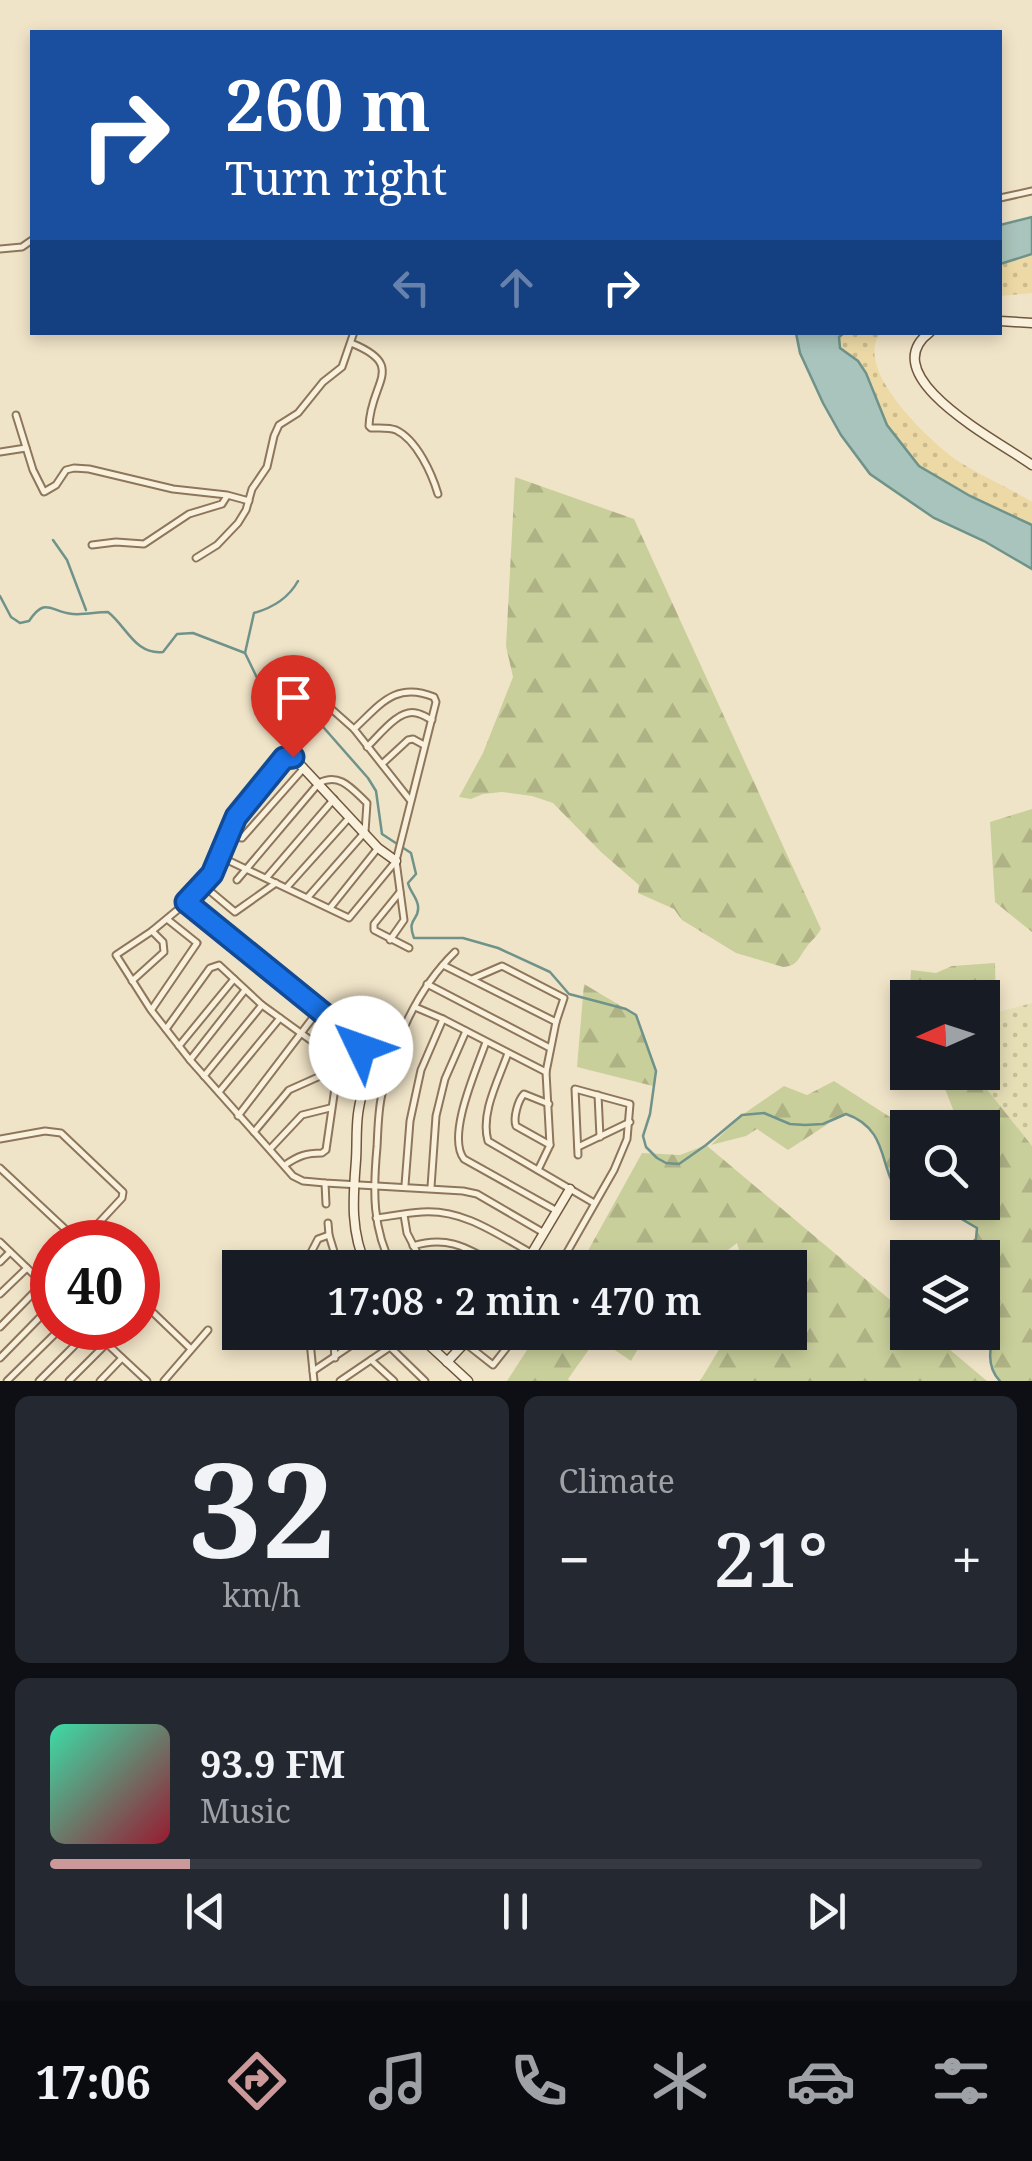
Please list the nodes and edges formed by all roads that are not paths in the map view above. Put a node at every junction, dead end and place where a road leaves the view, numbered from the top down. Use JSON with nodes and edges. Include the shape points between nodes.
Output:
{"nodes":[{"id":1,"x":1032,"y":191,"type":"edge"},
{"id":2,"x":1002,"y":198,"type":"edge"},
{"id":3,"x":30,"y":241,"type":"edge"},
{"id":4,"x":0,"y":249,"type":"edge"},
{"id":5,"x":1002,"y":321,"type":"edge"},
{"id":6,"x":1032,"y":322,"type":"edge"},
{"id":7,"x":353,"y":335,"type":"edge"},
{"id":8,"x":925,"y":335,"type":"edge"},
{"id":9,"x":351,"y":343,"type":"junction"},
{"id":10,"x":16,"y":415,"type":"dead end"},
{"id":11,"x":26,"y":448,"type":"junction"},
{"id":12,"x":0,"y":452,"type":"edge"},
{"id":13,"x":1032,"y":465,"type":"edge"},
{"id":14,"x":438,"y":494,"type":"dead end"},
{"id":15,"x":227,"y":495,"type":"junction"},
{"id":16,"x":249,"y":502,"type":"junction"},
{"id":17,"x":92,"y":545,"type":"dead end"},
{"id":18,"x":196,"y":558,"type":"dead end"},
{"id":19,"x":327,"y":705,"type":"dead end"},
{"id":20,"x":432,"y":720,"type":"junction"},
{"id":21,"x":354,"y":729,"type":"junction"},
{"id":22,"x":425,"y":745,"type":"junction"},
{"id":23,"x":368,"y":746,"type":"junction"},
{"id":24,"x":382,"y":764,"type":"junction"},
{"id":25,"x":304,"y":768,"type":"junction"},
{"id":26,"x":319,"y":783,"type":"junction"},
{"id":27,"x":334,"y":800,"type":"junction"},
{"id":28,"x":410,"y":801,"type":"junction"},
{"id":29,"x":350,"y":817,"type":"junction"},
{"id":30,"x":365,"y":832,"type":"junction"},
{"id":31,"x":229,"y":836,"type":"junction"},
{"id":32,"x":378,"y":848,"type":"junction"},
{"id":33,"x":399,"y":852,"type":"junction"},
{"id":34,"x":221,"y":857,"type":"junction"},
{"id":35,"x":247,"y":870,"type":"junction"},
{"id":36,"x":266,"y":878,"type":"junction"},
{"id":37,"x":237,"y":880,"type":"dead end"},
{"id":38,"x":276,"y":883,"type":"junction"},
{"id":39,"x":204,"y":886,"type":"junction"},
{"id":40,"x":287,"y":887,"type":"junction"},
{"id":41,"x":400,"y":892,"type":"junction"},
{"id":42,"x":308,"y":897,"type":"junction"},
{"id":43,"x":186,"y":902,"type":"junction"},
{"id":44,"x":330,"y":908,"type":"junction"},
{"id":45,"x":167,"y":919,"type":"junction"},
{"id":46,"x":152,"y":932,"type":"junction"},
{"id":47,"x":390,"y":940,"type":"junction"},
{"id":48,"x":409,"y":948,"type":"dead end"},
{"id":49,"x":455,"y":952,"type":"dead end"},
{"id":50,"x":442,"y":964,"type":"junction"},
{"id":51,"x":472,"y":978,"type":"junction"},
{"id":52,"x":234,"y":979,"type":"junction"},
{"id":53,"x":132,"y":981,"type":"junction"},
{"id":54,"x":427,"y":984,"type":"junction"},
{"id":55,"x":245,"y":990,"type":"junction"},
{"id":56,"x":262,"y":1004,"type":"junction"},
{"id":57,"x":414,"y":1006,"type":"junction"},
{"id":58,"x":152,"y":1010,"type":"junction"},
{"id":59,"x":318,"y":1011,"type":"junction"},
{"id":60,"x":280,"y":1018,"type":"junction"},
{"id":61,"x":443,"y":1019,"type":"junction"},
{"id":62,"x":556,"y":1022,"type":"junction"},
{"id":63,"x":166,"y":1029,"type":"junction"},
{"id":64,"x":466,"y":1031,"type":"junction"},
{"id":65,"x":303,"y":1033,"type":"junction"},
{"id":66,"x":486,"y":1042,"type":"junction"},
{"id":67,"x":179,"y":1046,"type":"junction"},
{"id":68,"x":550,"y":1048,"type":"junction"},
{"id":69,"x":508,"y":1053,"type":"junction"},
{"id":70,"x":190,"y":1060,"type":"junction"},
{"id":71,"x":336,"y":1068,"type":"junction"},
{"id":72,"x":546,"y":1072,"type":"junction"},
{"id":73,"x":204,"y":1076,"type":"junction"},
{"id":74,"x":219,"y":1092,"type":"junction"},
{"id":75,"x":598,"y":1094,"type":"junction"},
{"id":76,"x":549,"y":1104,"type":"junction"},
{"id":77,"x":330,"y":1108,"type":"junction"},
{"id":78,"x":238,"y":1116,"type":"junction"},
{"id":79,"x":52,"y":1122,"type":"dead end"},
{"id":80,"x":630,"y":1122,"type":"junction"},
{"id":81,"x":53,"y":1130,"type":"junction"},
{"id":82,"x":254,"y":1132,"type":"junction"},
{"id":83,"x":600,"y":1137,"type":"junction"},
{"id":84,"x":0,"y":1139,"type":"edge"},
{"id":85,"x":550,"y":1145,"type":"junction"},
{"id":86,"x":270,"y":1149,"type":"junction"},
{"id":87,"x":285,"y":1165,"type":"junction"},
{"id":88,"x":0,"y":1168,"type":"edge"},
{"id":89,"x":538,"y":1170,"type":"junction"},
{"id":90,"x":324,"y":1183,"type":"junction"},
{"id":91,"x":353,"y":1184,"type":"junction"},
{"id":92,"x":374,"y":1186,"type":"junction"},
{"id":93,"x":405,"y":1186,"type":"junction"},
{"id":94,"x":431,"y":1187,"type":"junction"},
{"id":95,"x":570,"y":1189,"type":"junction"},
{"id":96,"x":594,"y":1203,"type":"junction"},
{"id":97,"x":326,"y":1204,"type":"dead end"},
{"id":98,"x":557,"y":1211,"type":"junction"},
{"id":99,"x":404,"y":1214,"type":"junction"},
{"id":100,"x":376,"y":1218,"type":"junction"},
{"id":101,"x":56,"y":1220,"type":"edge"},
{"id":102,"x":101,"y":1220,"type":"edge"},
{"id":103,"x":328,"y":1222,"type":"dead end"},
{"id":104,"x":544,"y":1232,"type":"junction"},
{"id":105,"x":329,"y":1235,"type":"junction"},
{"id":106,"x":0,"y":1242,"type":"edge"},
{"id":107,"x":414,"y":1246,"type":"junction"},
{"id":108,"x":312,"y":1250,"type":"edge"},
{"id":109,"x":333,"y":1250,"type":"edge"},
{"id":110,"x":360,"y":1250,"type":"edge"},
{"id":111,"x":386,"y":1250,"type":"edge"},
{"id":112,"x":416,"y":1250,"type":"edge"},
{"id":113,"x":469,"y":1250,"type":"edge"},
{"id":114,"x":526,"y":1250,"type":"edge"},
{"id":115,"x":534,"y":1250,"type":"edge"},
{"id":116,"x":568,"y":1250,"type":"edge"},
{"id":117,"x":10,"y":1252,"type":"junction"},
{"id":118,"x":0,"y":1262,"type":"edge"},
{"id":119,"x":27,"y":1268,"type":"junction"},
{"id":120,"x":30,"y":1271,"type":"edge"},
{"id":121,"x":0,"y":1294,"type":"edge"},
{"id":122,"x":30,"y":1297,"type":"edge"},
{"id":123,"x":160,"y":1319,"type":"edge"},
{"id":124,"x":0,"y":1327,"type":"edge"},
{"id":125,"x":30,"y":1327,"type":"edge"},
{"id":126,"x":208,"y":1330,"type":"dead end"},
{"id":127,"x":192,"y":1349,"type":"junction"},
{"id":128,"x":39,"y":1350,"type":"edge"},
{"id":129,"x":69,"y":1350,"type":"edge"},
{"id":130,"x":101,"y":1350,"type":"edge"},
{"id":131,"x":113,"y":1350,"type":"edge"},
{"id":132,"x":311,"y":1350,"type":"edge"},
{"id":133,"x":335,"y":1350,"type":"edge"},
{"id":134,"x":347,"y":1350,"type":"edge"},
{"id":135,"x":386,"y":1350,"type":"edge"},
{"id":136,"x":393,"y":1350,"type":"edge"},
{"id":137,"x":434,"y":1350,"type":"edge"},
{"id":138,"x":458,"y":1350,"type":"edge"},
{"id":139,"x":475,"y":1350,"type":"edge"},
{"id":140,"x":505,"y":1350,"type":"edge"},
{"id":141,"x":0,"y":1358,"type":"edge"},
{"id":142,"x":122,"y":1358,"type":"junction"},
{"id":143,"x":335,"y":1358,"type":"junction"},
{"id":144,"x":372,"y":1360,"type":"junction"},
{"id":145,"x":447,"y":1362,"type":"junction"},
{"id":146,"x":313,"y":1371,"type":"junction"},
{"id":147,"x":138,"y":1373,"type":"junction"},
{"id":148,"x":352,"y":1373,"type":"junction"},
{"id":149,"x":7,"y":1381,"type":"edge"},
{"id":150,"x":39,"y":1381,"type":"edge"},
{"id":151,"x":69,"y":1381,"type":"edge"},
{"id":152,"x":100,"y":1381,"type":"edge"},
{"id":153,"x":130,"y":1381,"type":"edge"},
{"id":154,"x":148,"y":1381,"type":"edge"},
{"id":155,"x":164,"y":1381,"type":"edge"},
{"id":156,"x":314,"y":1381,"type":"edge"},
{"id":157,"x":340,"y":1381,"type":"edge"},
{"id":158,"x":361,"y":1381,"type":"edge"},
{"id":159,"x":394,"y":1381,"type":"edge"},
{"id":160,"x":426,"y":1381,"type":"edge"},
{"id":161,"x":468,"y":1381,"type":"edge"}],
"edges":[{"from":1,"to":2,"type":"street"},
{"from":3,"to":4,"type":"street"},
{"from":5,"to":6,"type":"street"},
{"from":7,"to":9,"type":"street"},
{"from":8,"to":13,"type":"street","via":[[914,358],[927,388]]},
{"from":9,"to":14,"type":"street","via":[[382,365],[369,426],[399,431],[427,466]]},
{"from":9,"to":16,"type":"street","via":[[342,367],[280,425]]},
{"from":10,"to":11,"type":"street"},
{"from":11,"to":12,"type":"street"},
{"from":11,"to":15,"type":"street","via":[[44,492],[74,468]]},
{"from":15,"to":16,"type":"street"},
{"from":15,"to":17,"type":"street","via":[[222,504],[189,514],[144,544]]},
{"from":16,"to":18,"type":"street","via":[[221,542]]},
{"from":19,"to":21,"type":"street"},
{"from":20,"to":21,"type":"street","via":[[434,697],[406,691]]},
{"from":20,"to":22,"type":"street"},
{"from":20,"to":23,"type":"street","via":[[407,713]]},
{"from":21,"to":23,"type":"street"},
{"from":22,"to":24,"type":"street","via":[[408,740]]},
{"from":22,"to":28,"type":"street"},
{"from":23,"to":24,"type":"street"},
{"from":24,"to":28,"type":"street"},
{"from":25,"to":26,"type":"street"},
{"from":25,"to":31,"type":"street","via":[[242,838]]},
{"from":25,"to":31,"type":"street","via":[[284,758],[236,817]]},
{"from":26,"to":27,"type":"street"},
{"from":26,"to":30,"type":"street","via":[[345,782],[367,803]]},
{"from":26,"to":35,"type":"street"},
{"from":27,"to":29,"type":"street"},
{"from":27,"to":36,"type":"street"},
{"from":28,"to":33,"type":"street"},
{"from":29,"to":30,"type":"street"},
{"from":29,"to":40,"type":"street"},
{"from":30,"to":32,"type":"street"},
{"from":30,"to":42,"type":"street"},
{"from":31,"to":34,"type":"street"},
{"from":32,"to":33,"type":"street"},
{"from":32,"to":44,"type":"street"},
{"from":33,"to":41,"type":"street"},
{"from":33,"to":44,"type":"street","via":[[350,918]]},
{"from":34,"to":35,"type":"street"},
{"from":34,"to":39,"type":"street"},
{"from":35,"to":36,"type":"street"},
{"from":35,"to":37,"type":"street"},
{"from":36,"to":38,"type":"street"},
{"from":38,"to":39,"type":"street","via":[[236,912]]},
{"from":38,"to":40,"type":"street"},
{"from":39,"to":43,"type":"street"},
{"from":40,"to":42,"type":"street"},
{"from":41,"to":47,"type":"street","via":[[404,920]]},
{"from":41,"to":47,"type":"street","via":[[374,924]]},
{"from":42,"to":44,"type":"street"},
{"from":43,"to":45,"type":"street"},
{"from":43,"to":59,"type":"street"},
{"from":45,"to":46,"type":"street"},
{"from":45,"to":58,"type":"street","via":[[196,944]]},
{"from":46,"to":53,"type":"street","via":[[164,952]]},
{"from":46,"to":53,"type":"street","via":[[116,955]]},
{"from":47,"to":48,"type":"street"},
{"from":49,"to":50,"type":"street"},
{"from":50,"to":51,"type":"street"},
{"from":50,"to":54,"type":"street"},
{"from":51,"to":62,"type":"street"},
{"from":51,"to":62,"type":"street","via":[[502,966],[564,998]]},
{"from":52,"to":55,"type":"street"},
{"from":52,"to":63,"type":"street","via":[[219,965],[210,968]]},
{"from":52,"to":67,"type":"street"},
{"from":53,"to":58,"type":"street"},
{"from":54,"to":57,"type":"street"},
{"from":54,"to":68,"type":"street"},
{"from":55,"to":56,"type":"street"},
{"from":55,"to":70,"type":"street"},
{"from":56,"to":60,"type":"street"},
{"from":56,"to":73,"type":"street"},
{"from":57,"to":61,"type":"street"},
{"from":57,"to":92,"type":"street","via":[[381,1096]]},
{"from":58,"to":63,"type":"street"},
{"from":59,"to":65,"type":"street"},
{"from":59,"to":91,"type":"street","via":[[355,1039],[367,1065]]},
{"from":60,"to":65,"type":"street"},
{"from":60,"to":74,"type":"street"},
{"from":61,"to":64,"type":"street"},
{"from":61,"to":93,"type":"street","via":[[421,1070]]},
{"from":62,"to":68,"type":"street"},
{"from":63,"to":67,"type":"street"},
{"from":64,"to":66,"type":"street"},
{"from":64,"to":94,"type":"street","via":[[436,1116]]},
{"from":65,"to":71,"type":"street"},
{"from":65,"to":78,"type":"street"},
{"from":66,"to":69,"type":"street"},
{"from":66,"to":98,"type":"street","via":[[462,1117],[459,1154]]},
{"from":67,"to":70,"type":"street"},
{"from":68,"to":72,"type":"street"},
{"from":69,"to":72,"type":"street"},
{"from":69,"to":89,"type":"street","via":[[489,1108],[488,1141]]},
{"from":70,"to":73,"type":"street"},
{"from":71,"to":77,"type":"street"},
{"from":71,"to":82,"type":"street","via":[[289,1090]]},
{"from":72,"to":76,"type":"street"},
{"from":73,"to":74,"type":"street"},
{"from":74,"to":78,"type":"street"},
{"from":75,"to":80,"type":"street","via":[[630,1104]]},
{"from":75,"to":83,"type":"street"},
{"from":75,"to":83,"type":"street","via":[[575,1089],[578,1151]]},
{"from":76,"to":85,"type":"street"},
{"from":76,"to":85,"type":"street","via":[[524,1094],[514,1121]]},
{"from":77,"to":86,"type":"street","via":[[302,1115]]},
{"from":77,"to":87,"type":"street","via":[[326,1150]]},
{"from":78,"to":82,"type":"street"},
{"from":79,"to":81,"type":"street"},
{"from":80,"to":83,"type":"street"},
{"from":80,"to":96,"type":"street","via":[[628,1139]]},
{"from":81,"to":84,"type":"street"},
{"from":81,"to":102,"type":"street","via":[[123,1192]]},
{"from":82,"to":86,"type":"street"},
{"from":85,"to":89,"type":"street"},
{"from":86,"to":87,"type":"street"},
{"from":87,"to":90,"type":"street","via":[[303,1181]]},
{"from":88,"to":101,"type":"street"},
{"from":89,"to":95,"type":"street"},
{"from":90,"to":91,"type":"street"},
{"from":90,"to":97,"type":"street"},
{"from":91,"to":92,"type":"street"},
{"from":91,"to":110,"type":"street"},
{"from":92,"to":93,"type":"street"},
{"from":92,"to":100,"type":"street"},
{"from":93,"to":94,"type":"street"},
{"from":94,"to":104,"type":"street","via":[[477,1194]]},
{"from":95,"to":96,"type":"street"},
{"from":95,"to":98,"type":"street"},
{"from":96,"to":116,"type":"street"},
{"from":98,"to":104,"type":"street"},
{"from":99,"to":100,"type":"street"},
{"from":99,"to":107,"type":"street"},
{"from":99,"to":114,"type":"street","via":[[458,1216]]},
{"from":100,"to":111,"type":"street"},
{"from":103,"to":105,"type":"street"},
{"from":104,"to":115,"type":"street"},
{"from":105,"to":108,"type":"street"},
{"from":105,"to":109,"type":"street"},
{"from":106,"to":117,"type":"street"},
{"from":107,"to":112,"type":"street"},
{"from":107,"to":113,"type":"street","via":[[454,1242]]},
{"from":117,"to":118,"type":"street"},
{"from":117,"to":119,"type":"street"},
{"from":119,"to":120,"type":"street"},
{"from":119,"to":121,"type":"street"},
{"from":122,"to":124,"type":"street"},
{"from":123,"to":127,"type":"street"},
{"from":125,"to":141,"type":"street"},
{"from":126,"to":127,"type":"street"},
{"from":127,"to":155,"type":"street"},
{"from":128,"to":149,"type":"street"},
{"from":129,"to":150,"type":"street"},
{"from":130,"to":151,"type":"street"},
{"from":131,"to":142,"type":"street"},
{"from":132,"to":146,"type":"street"},
{"from":133,"to":143,"type":"street"},
{"from":134,"to":143,"type":"street"},
{"from":135,"to":144,"type":"street"},
{"from":136,"to":160,"type":"street"},
{"from":137,"to":145,"type":"street"},
{"from":138,"to":145,"type":"street"},
{"from":139,"to":140,"type":"street","via":[[493,1365]]},
{"from":142,"to":147,"type":"street"},
{"from":142,"to":152,"type":"street"},
{"from":143,"to":146,"type":"street"},
{"from":144,"to":148,"type":"street"},
{"from":144,"to":159,"type":"street"},
{"from":145,"to":161,"type":"street"},
{"from":146,"to":156,"type":"street"},
{"from":147,"to":153,"type":"street"},
{"from":147,"to":154,"type":"street"},
{"from":148,"to":157,"type":"street"},
{"from":148,"to":158,"type":"street"}]}
